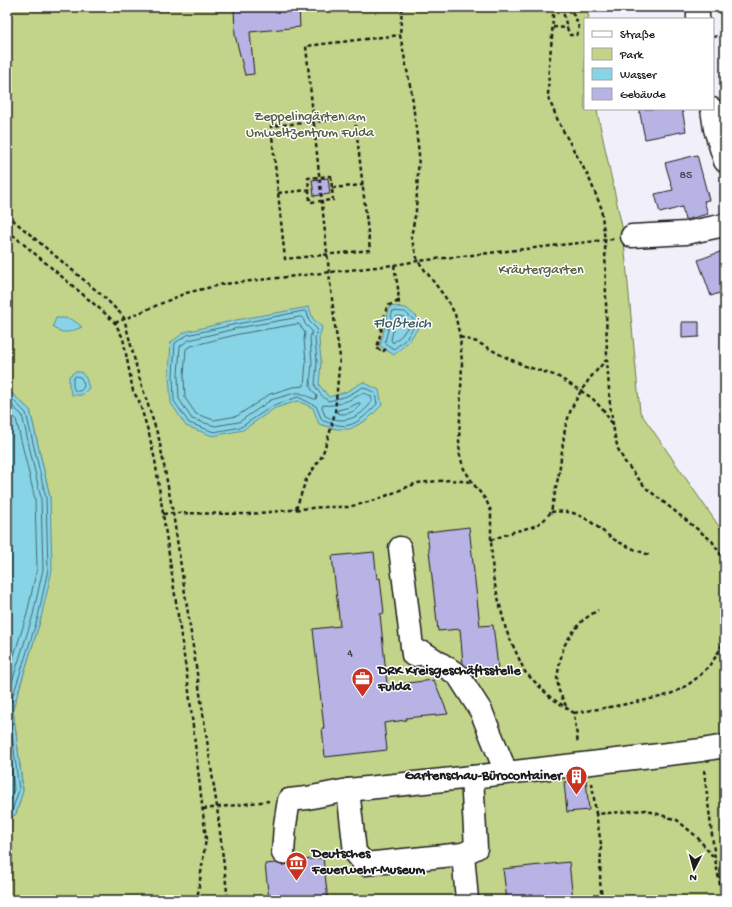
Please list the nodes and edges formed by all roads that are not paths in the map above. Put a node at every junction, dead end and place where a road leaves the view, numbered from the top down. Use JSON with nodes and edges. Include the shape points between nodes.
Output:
{"nodes":[{"id":1,"x":698,"y":7,"type":"edge"},
{"id":2,"x":698,"y":18,"type":"edge"},
{"id":3,"x":717,"y":121,"type":"edge"},
{"id":4,"x":725,"y":162,"type":"edge"},
{"id":5,"x":725,"y":225,"type":"edge"},
{"id":6,"x":632,"y":236,"type":"road end"},
{"id":7,"x":400,"y":548,"type":"dead end"},
{"id":8,"x":725,"y":746,"type":"edge"},
{"id":9,"x":506,"y":772,"type":"junction"},
{"id":10,"x":472,"y":777,"type":"junction"},
{"id":11,"x":348,"y":790,"type":"junction"},
{"id":12,"x":283,"y":853,"type":"dead end"},
{"id":13,"x":463,"y":854,"type":"junction"},
{"id":14,"x":467,"y":900,"type":"edge"}],
"edges":[{"from":1,"to":2,"type":"street"},
{"from":3,"to":4,"type":"street"},
{"from":5,"to":6,"type":"street","via":[[686,233]]},
{"from":7,"to":9,"type":"street","via":[[413,655],[424,653],[458,675],[481,711]]},
{"from":8,"to":9,"type":"street","via":[[702,750],[584,756]]},
{"from":9,"to":10,"type":"street"},
{"from":10,"to":11,"type":"street"},
{"from":10,"to":13,"type":"street","via":[[476,848]]},
{"from":11,"to":12,"type":"street","via":[[289,800]]},
{"from":11,"to":13,"type":"street","via":[[354,852],[365,864]]},
{"from":13,"to":14,"type":"street"}]}
